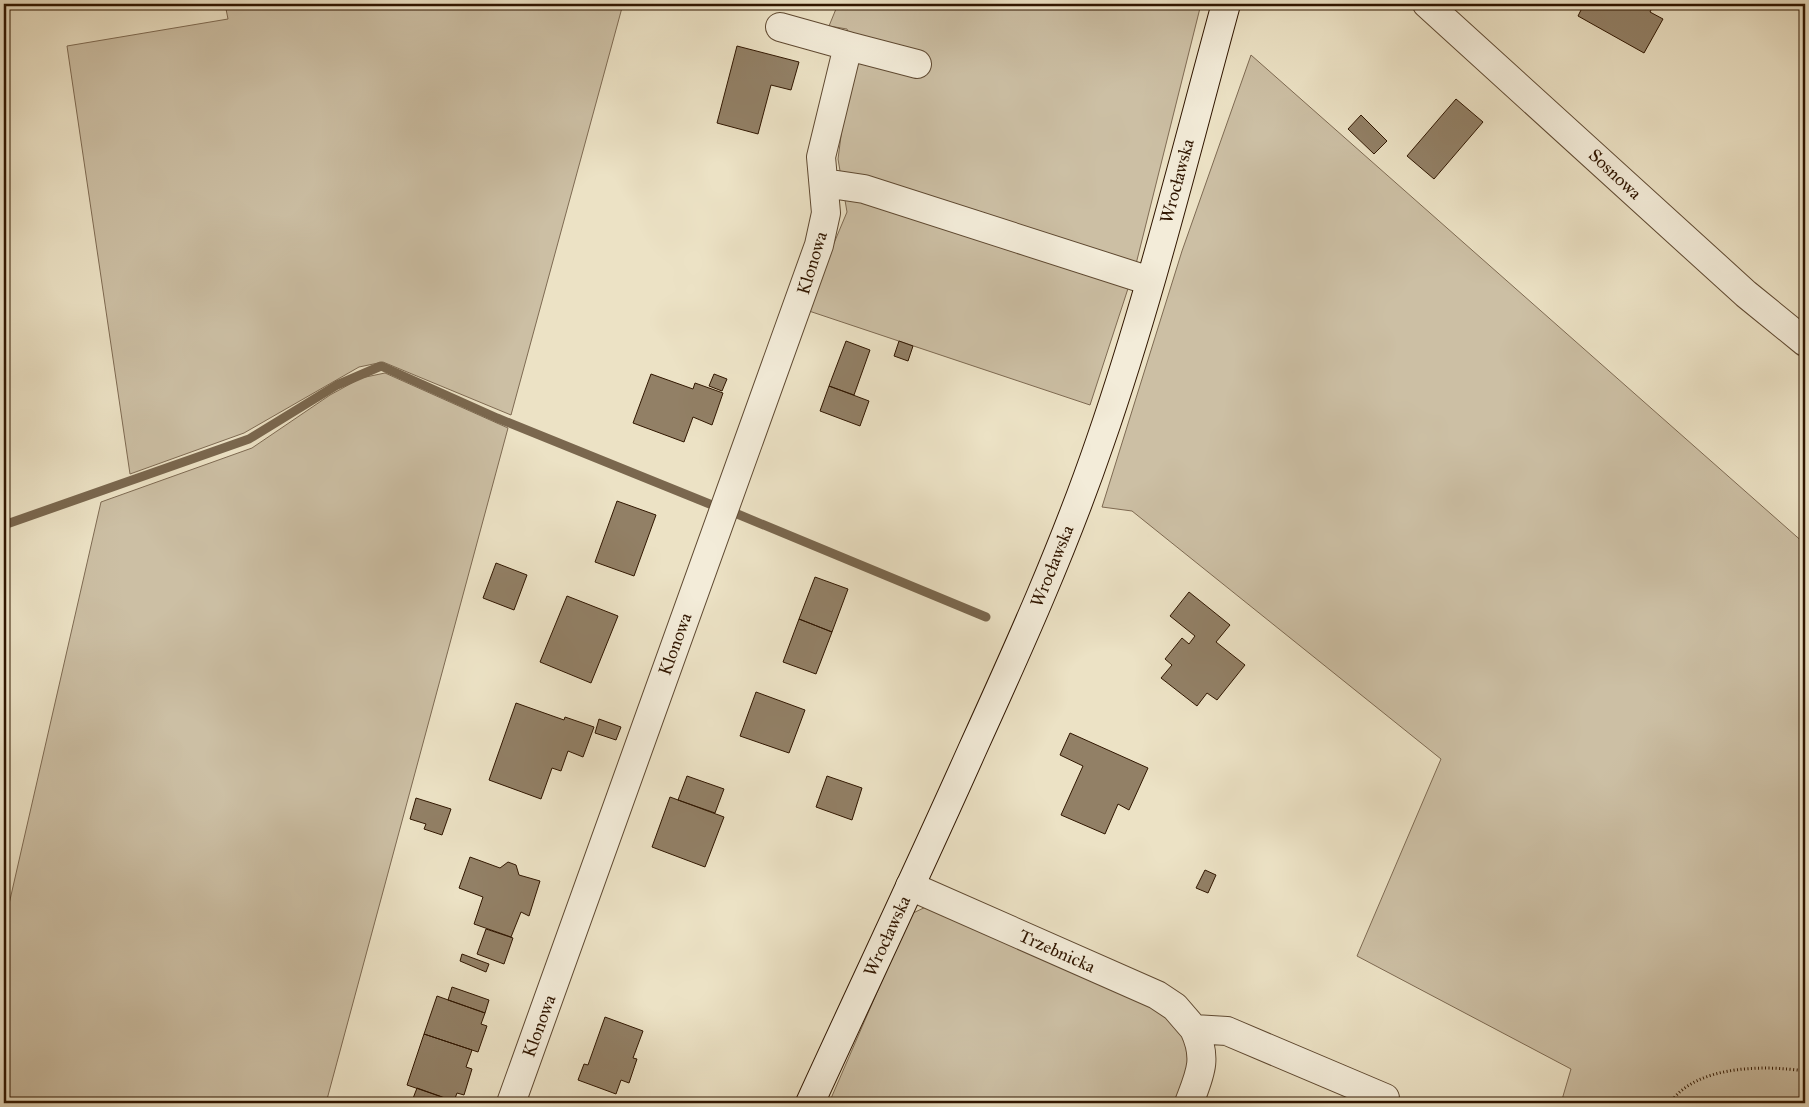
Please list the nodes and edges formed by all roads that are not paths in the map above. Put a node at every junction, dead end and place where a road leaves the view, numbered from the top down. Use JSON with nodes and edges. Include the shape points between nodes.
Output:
{"nodes":[{"id":1,"x":1226,"y":4,"type":"edge"},
{"id":2,"x":1427,"y":4,"type":"edge"},
{"id":3,"x":780,"y":28,"type":"dead end"},
{"id":4,"x":848,"y":46,"type":"junction"},
{"id":5,"x":917,"y":64,"type":"dead end"},
{"id":6,"x":824,"y":183,"type":"junction"},
{"id":7,"x":1150,"y":280,"type":"junction"},
{"id":8,"x":1805,"y":342,"type":"edge"},
{"id":9,"x":910,"y":886,"type":"junction"},
{"id":10,"x":1194,"y":1029,"type":"junction"},
{"id":11,"x":1385,"y":1098,"type":"dead end"},
{"id":12,"x":511,"y":1103,"type":"edge"},
{"id":13,"x":810,"y":1103,"type":"edge"},
{"id":14,"x":1189,"y":1103,"type":"edge"}],
"edges":[{"from":1,"to":7,"type":"street","name":"Wrocławska"},
{"from":2,"to":8,"type":"street","name":"Sosnowa","via":[[1746,294]]},
{"from":3,"to":4,"type":"street"},
{"from":4,"to":5,"type":"street"},
{"from":4,"to":6,"type":"street","name":"Klonowa","via":[[821,157]]},
{"from":6,"to":7,"type":"street","via":[[864,189]]},
{"from":6,"to":12,"type":"street","name":"Klonowa","via":[[826,213],[819,245]]},
{"from":7,"to":9,"type":"street","name":"Wrocławska","via":[[1100,442],[1054,567]]},
{"from":9,"to":10,"type":"street","name":"Trzebnicka","via":[[1158,995],[1175,1007]]},
{"from":9,"to":13,"type":"street","name":"Wrocławska"},
{"from":10,"to":11,"type":"street","via":[[1226,1032]]},
{"from":10,"to":14,"type":"street","name":"Trzebnicka","via":[[1200,1042],[1202,1068]]}]}
